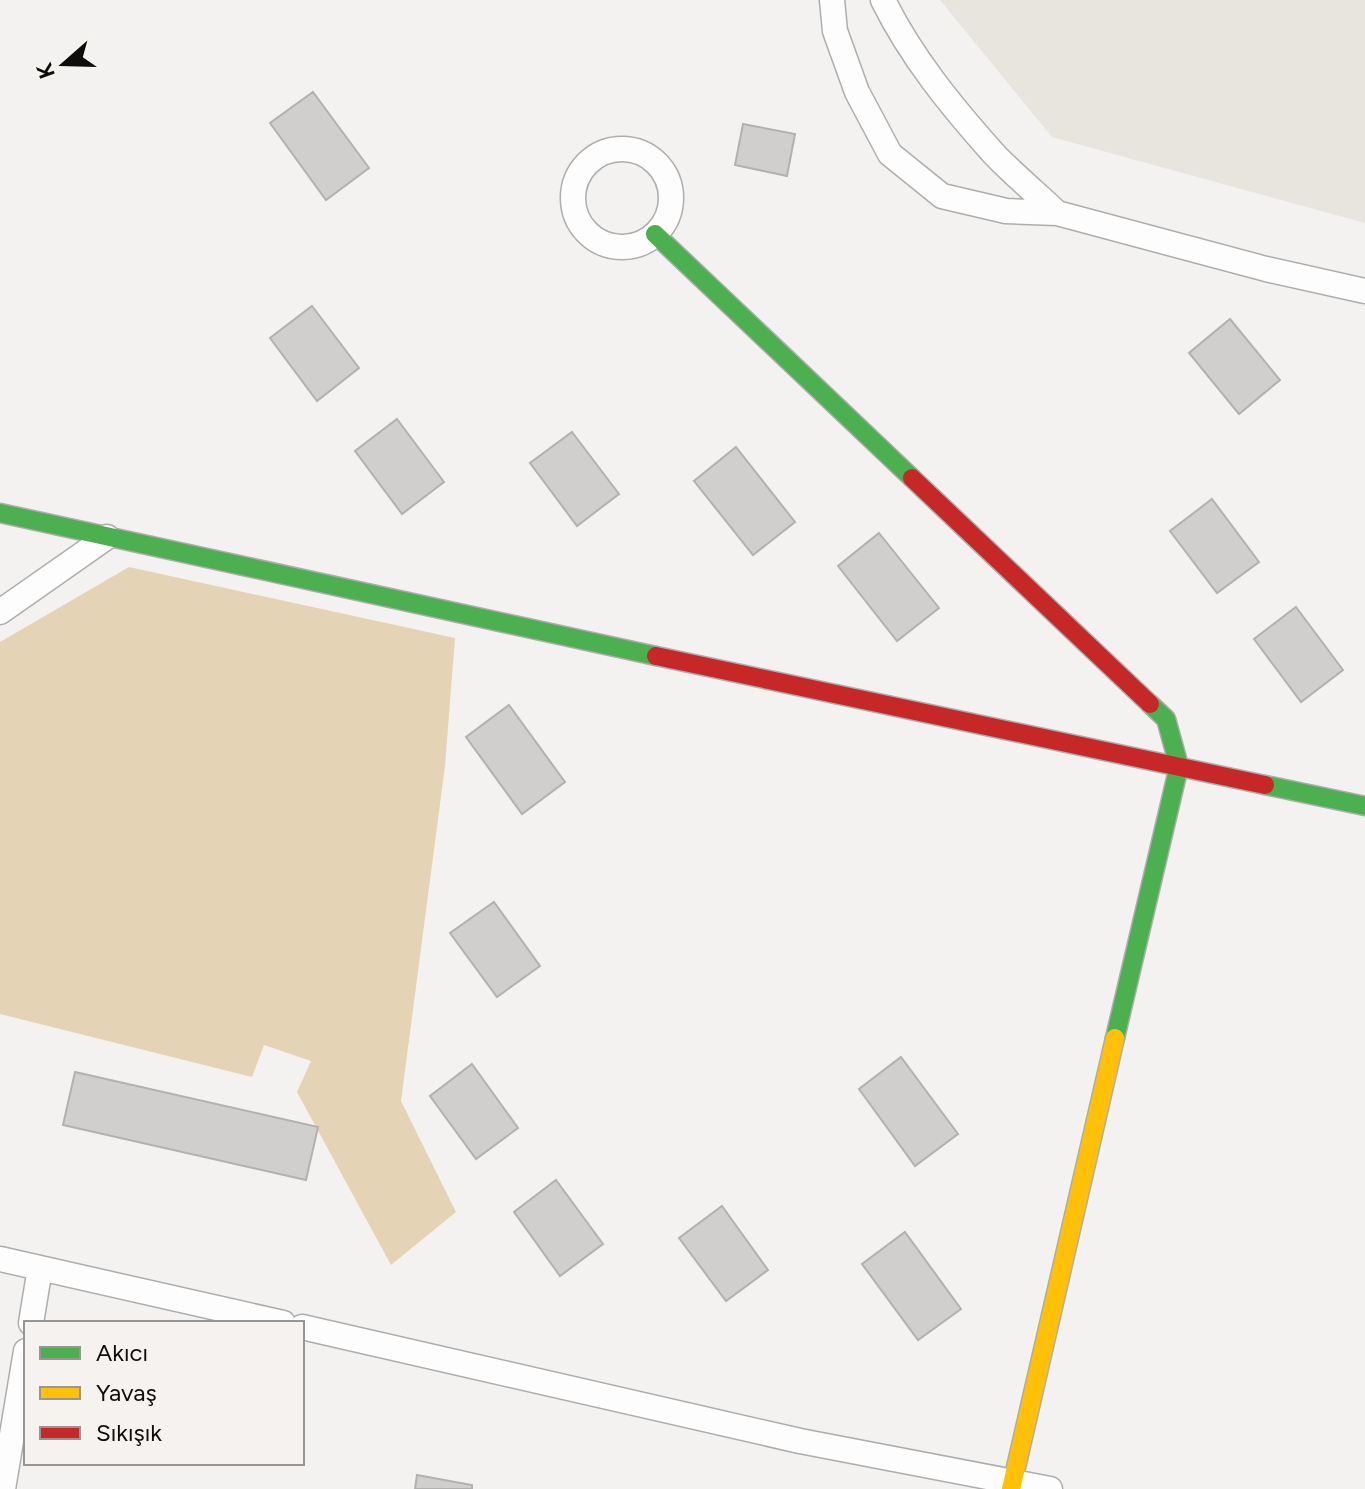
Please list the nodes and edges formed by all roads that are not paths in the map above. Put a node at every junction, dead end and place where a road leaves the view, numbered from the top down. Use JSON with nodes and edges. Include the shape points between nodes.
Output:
{"nodes":[{"id":1,"x":832,"y":0,"type":"edge"},
{"id":2,"x":883,"y":0,"type":"edge"},
{"id":3,"x":1057,"y":213,"type":"junction"},
{"id":4,"x":655,"y":234,"type":"junction"},
{"id":5,"x":1365,"y":291,"type":"edge"},
{"id":6,"x":0,"y":513,"type":"edge"},
{"id":7,"x":107,"y":537,"type":"junction"},
{"id":8,"x":0,"y":612,"type":"edge"},
{"id":9,"x":1179,"y":766,"type":"junction"},
{"id":10,"x":1365,"y":806,"type":"edge"},
{"id":11,"x":0,"y":1259,"type":"edge"},
{"id":12,"x":40,"y":1268,"type":"junction"},
{"id":13,"x":31,"y":1321,"type":"edge"},
{"id":14,"x":274,"y":1321,"type":"edge"},
{"id":15,"x":304,"y":1327,"type":"edge"},
{"id":16,"x":24,"y":1363,"type":"edge"},
{"id":17,"x":1012,"y":1485,"type":"edge"},
{"id":18,"x":3,"y":1489,"type":"edge"},
{"id":19,"x":1050,"y":1489,"type":"edge"}],
"edges":[{"from":1,"to":3,"type":"street","via":[[835,31],[852,80],[890,154],[942,196],[1006,211]]},
{"from":2,"to":3,"type":"street","via":[[930,77],[996,155]]},
{"from":3,"to":5,"type":"street"},
{"from":4,"to":4,"type":"street","via":[[665,222],[671,192],[657,163],[627,149],[595,157],[575,184],[573,200],[586,231],[598,241],[628,247]]},
{"from":4,"to":9,"type":"street","via":[[1166,719]]},
{"from":6,"to":7,"type":"street"},
{"from":7,"to":8,"type":"street"},
{"from":7,"to":9,"type":"street"},
{"from":9,"to":10,"type":"street"},
{"from":9,"to":17,"type":"street"},
{"from":11,"to":12,"type":"street"},
{"from":12,"to":13,"type":"street"},
{"from":12,"to":14,"type":"street"},
{"from":15,"to":17,"type":"street"},
{"from":16,"to":18,"type":"street"},
{"from":17,"to":19,"type":"street"}]}
